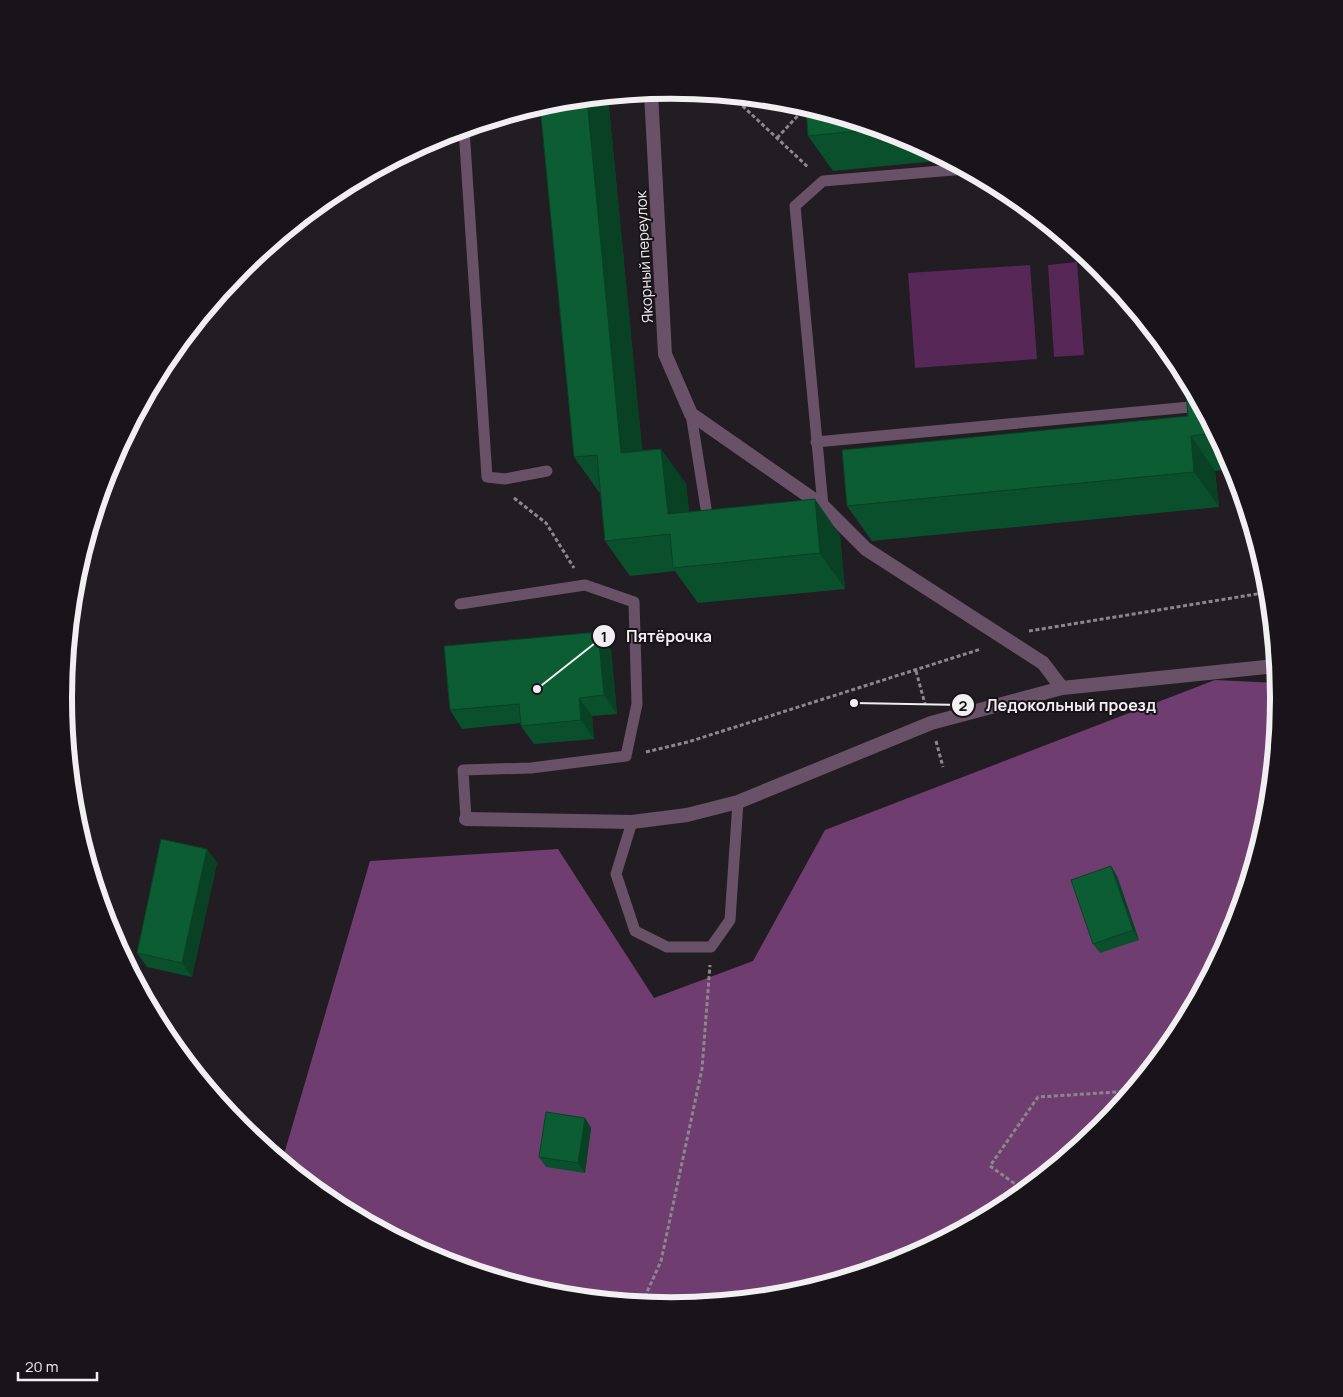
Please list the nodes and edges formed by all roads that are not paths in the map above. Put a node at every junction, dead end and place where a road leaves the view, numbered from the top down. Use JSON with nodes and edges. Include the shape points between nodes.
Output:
{"nodes":[{"id":1,"x":651,"y":100,"type":"edge"},
{"id":2,"x":464,"y":136,"type":"edge"},
{"id":3,"x":954,"y":171,"type":"edge"},
{"id":4,"x":1194,"y":407,"type":"edge"},
{"id":5,"x":691,"y":414,"type":"junction"},
{"id":6,"x":816,"y":442,"type":"junction"},
{"id":7,"x":547,"y":470,"type":"dead end"},
{"id":8,"x":823,"y":506,"type":"junction"},
{"id":9,"x":804,"y":508,"type":"edge"},
{"id":10,"x":727,"y":518,"type":"edge"},
{"id":11,"x":460,"y":604,"type":"dead end"},
{"id":12,"x":1269,"y":667,"type":"edge"},
{"id":13,"x":1062,"y":688,"type":"junction"},
{"id":14,"x":738,"y":802,"type":"junction"},
{"id":15,"x":466,"y":819,"type":"joint"},
{"id":16,"x":632,"y":822,"type":"junction"}],
"edges":[{"from":1,"to":5,"type":"street","name":"Якорный переулок","via":[[665,354]]},
{"from":2,"to":7,"type":"lane","via":[[487,477],[505,479]]},
{"from":3,"to":6,"type":"lane","via":[[823,181],[795,206]]},
{"from":4,"to":6,"type":"lane"},
{"from":5,"to":8,"type":"street"},
{"from":5,"to":10,"type":"lane","via":[[708,521]]},
{"from":6,"to":8,"type":"lane"},
{"from":8,"to":9,"type":"lane"},
{"from":8,"to":13,"type":"street","via":[[866,549],[1043,663]]},
{"from":11,"to":15,"type":"lane","via":[[584,585],[634,602],[637,704],[626,756],[531,768],[463,770]]},
{"from":12,"to":13,"type":"street"},
{"from":13,"to":14,"type":"street","via":[[931,723]]},
{"from":14,"to":16,"type":"street","via":[[688,815]]},
{"from":14,"to":16,"type":"lane","via":[[730,920],[711,947],[667,947],[635,931],[616,874]]},
{"from":15,"to":16,"type":"street"}]}
